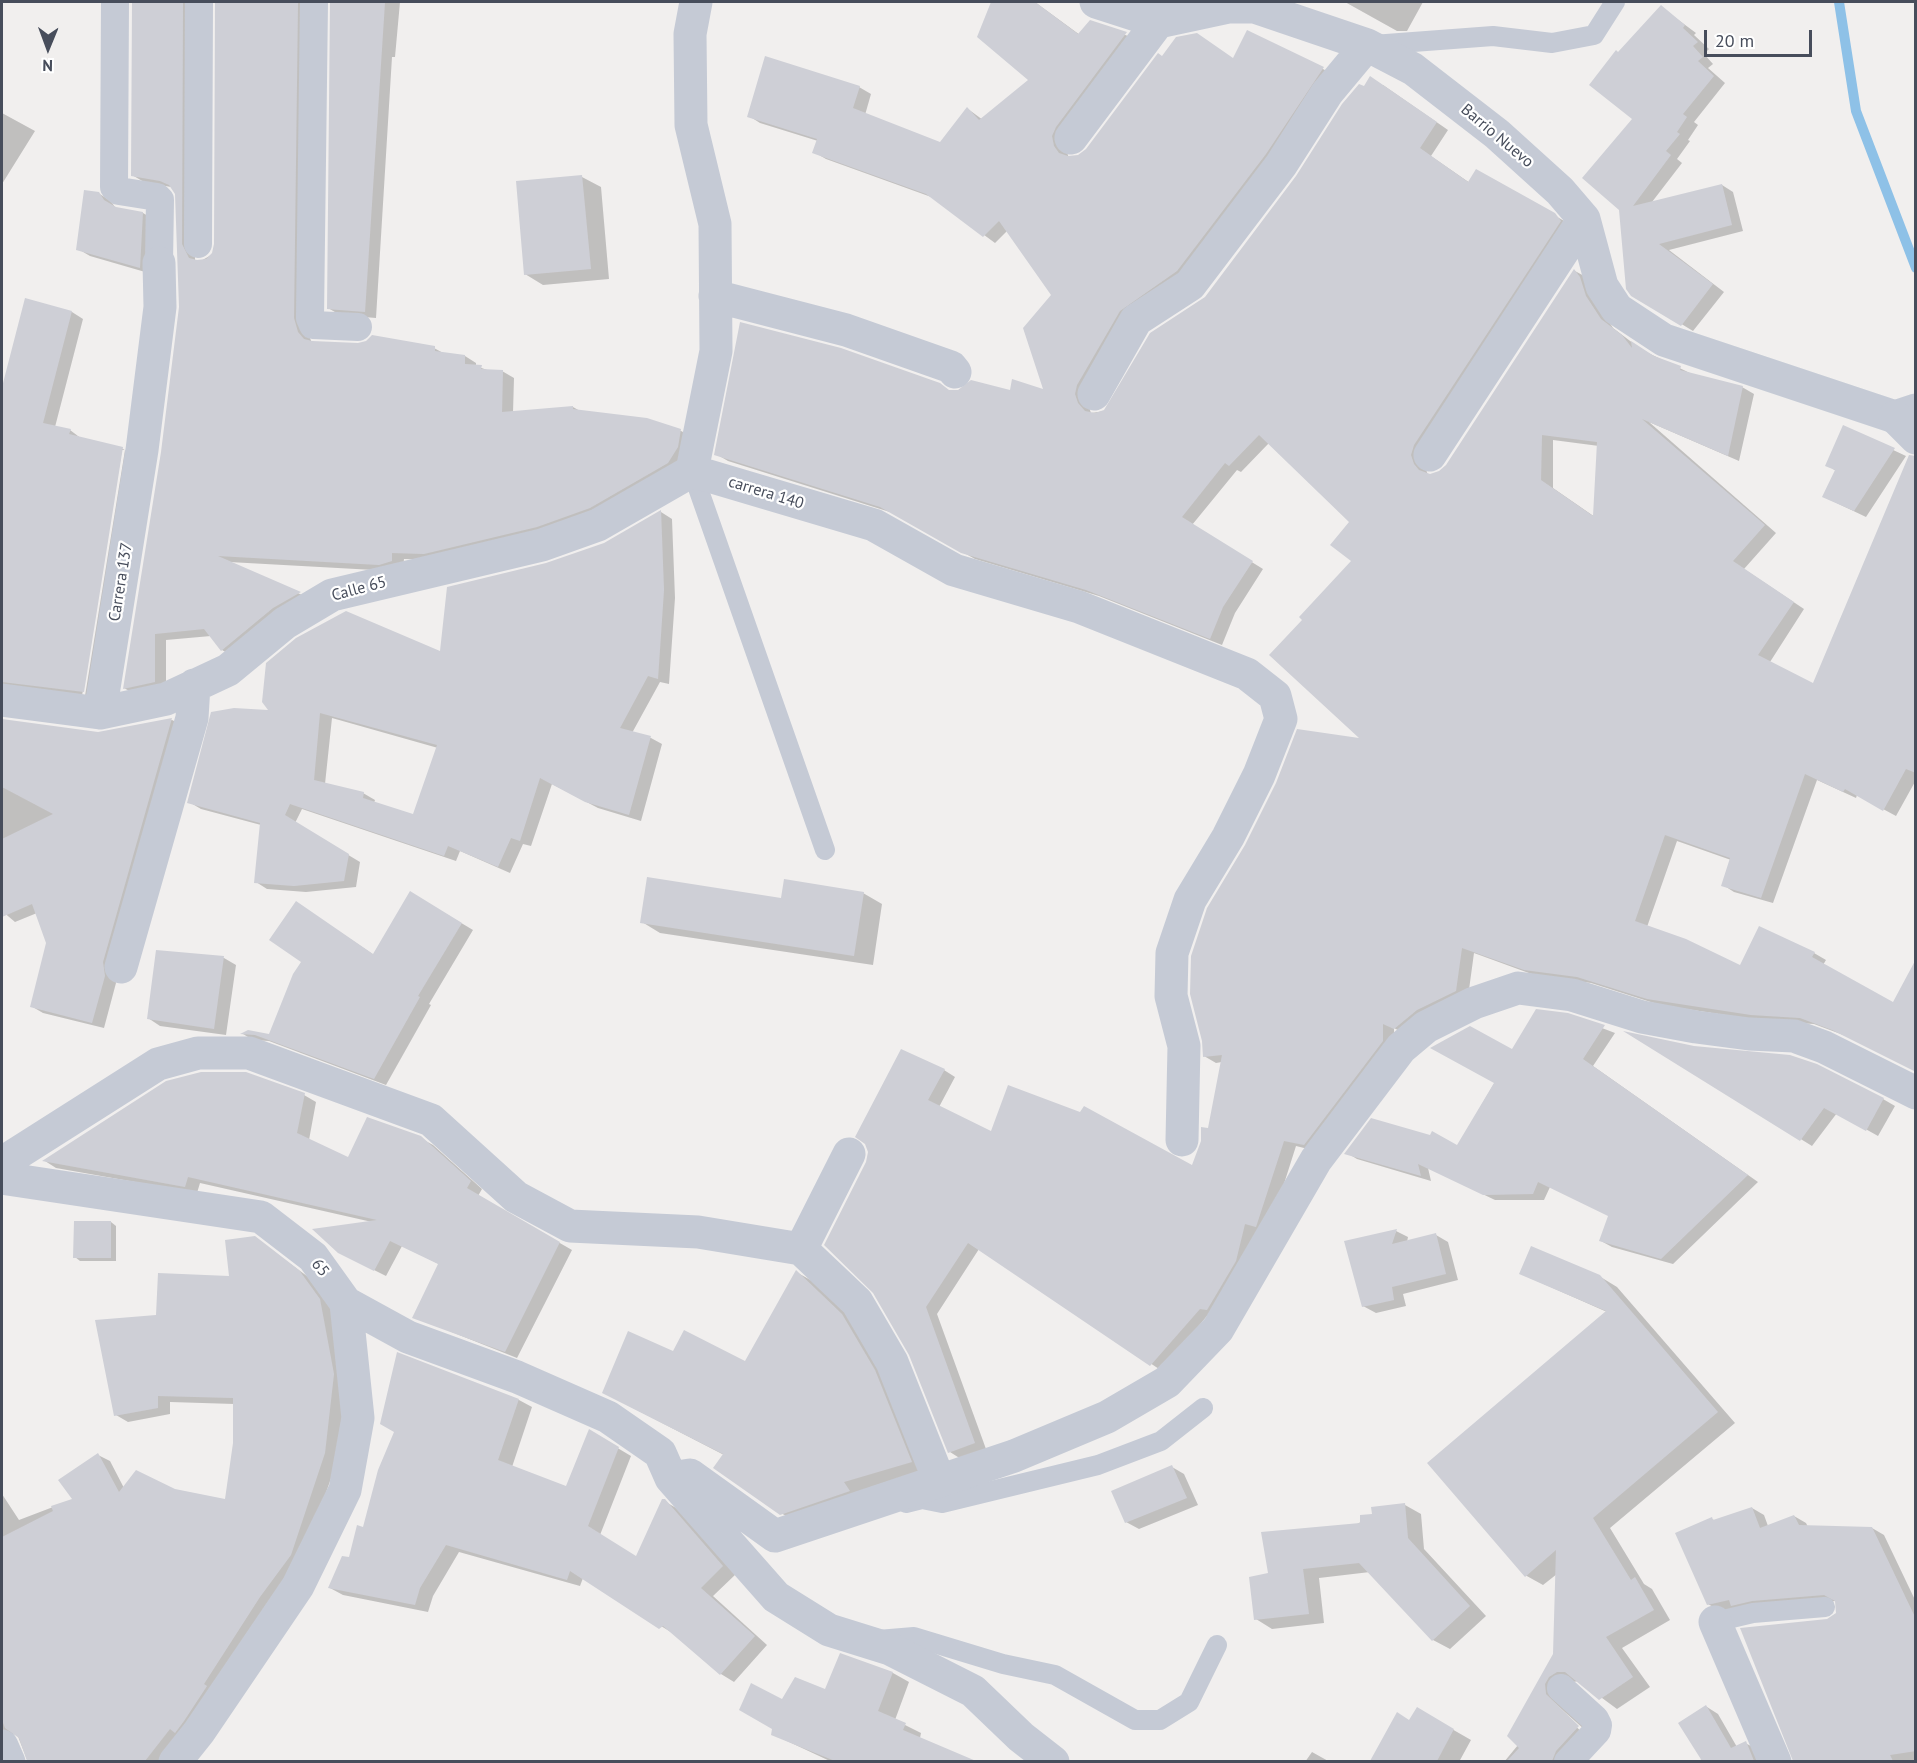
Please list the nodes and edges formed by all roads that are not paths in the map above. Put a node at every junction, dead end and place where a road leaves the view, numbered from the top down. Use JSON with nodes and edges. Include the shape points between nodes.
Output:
{"nodes":[{"id":1,"x":115,"y":2,"type":"edge"},
{"id":2,"x":199,"y":2,"type":"edge"},
{"id":3,"x":314,"y":2,"type":"edge"},
{"id":4,"x":696,"y":2,"type":"edge"},
{"id":5,"x":1096,"y":2,"type":"edge"},
{"id":6,"x":1614,"y":2,"type":"edge"},
{"id":7,"x":1163,"y":12,"type":"edge"},
{"id":8,"x":1367,"y":45,"type":"junction"},
{"id":9,"x":1071,"y":138,"type":"dead end"},
{"id":10,"x":1584,"y":219,"type":"junction"},
{"id":11,"x":198,"y":244,"type":"dead end"},
{"id":12,"x":159,"y":263,"type":"joint"},
{"id":13,"x":715,"y":296,"type":"junction"},
{"id":14,"x":358,"y":327,"type":"dead end"},
{"id":15,"x":956,"y":372,"type":"dead end"},
{"id":16,"x":1094,"y":394,"type":"dead end"},
{"id":17,"x":1908,"y":422,"type":"edge"},
{"id":18,"x":1430,"y":455,"type":"dead end"},
{"id":19,"x":692,"y":471,"type":"junction"},
{"id":20,"x":194,"y":686,"type":"junction"},
{"id":21,"x":2,"y":700,"type":"edge"},
{"id":22,"x":100,"y":713,"type":"junction"},
{"id":23,"x":825,"y":850,"type":"dead end"},
{"id":24,"x":121,"y":967,"type":"dead end"},
{"id":25,"x":1916,"y":1093,"type":"edge"},
{"id":26,"x":1182,"y":1140,"type":"dead end"},
{"id":27,"x":849,"y":1154,"type":"dead end"},
{"id":28,"x":2,"y":1163,"type":"edge"},
{"id":29,"x":2,"y":1178,"type":"edge"},
{"id":30,"x":801,"y":1249,"type":"junction"},
{"id":31,"x":346,"y":1303,"type":"junction"},
{"id":32,"x":1203,"y":1408,"type":"dead end"},
{"id":33,"x":672,"y":1478,"type":"junction"},
{"id":34,"x":939,"y":1480,"type":"junction"},
{"id":35,"x":775,"y":1536,"type":"junction"},
{"id":36,"x":1825,"y":1607,"type":"dead end"},
{"id":37,"x":1715,"y":1622,"type":"joint"},
{"id":38,"x":863,"y":1641,"type":"junction"},
{"id":39,"x":1217,"y":1645,"type":"dead end"},
{"id":40,"x":1561,"y":1688,"type":"dead end"},
{"id":41,"x":2,"y":1746,"type":"edge"},
{"id":42,"x":9,"y":1761,"type":"edge"},
{"id":43,"x":175,"y":1761,"type":"edge"},
{"id":44,"x":1053,"y":1761,"type":"edge"},
{"id":45,"x":1568,"y":1761,"type":"edge"},
{"id":46,"x":1775,"y":1761,"type":"edge"}],
"edges":[{"from":1,"to":12,"type":"street","via":[[114,187],[160,200]]},
{"from":2,"to":11,"type":"street"},
{"from":3,"to":14,"type":"street","via":[[310,318],[313,325]]},
{"from":4,"to":13,"type":"street","via":[[690,34],[691,125],[715,224]]},
{"from":5,"to":7,"type":"street","name":"Barrio Nuevo"},
{"from":6,"to":8,"type":"lane","via":[[1594,35],[1552,43],[1492,36]]},
{"from":7,"to":8,"type":"street","name":"Barrio Nuevo","via":[[1255,7]]},
{"from":7,"to":9,"type":"street"},
{"from":8,"to":10,"type":"street","name":"Barrio Nuevo","via":[[1413,69],[1497,134],[1560,191]]},
{"from":8,"to":16,"type":"street","via":[[1327,93],[1281,165],[1190,285],[1136,320]]},
{"from":10,"to":17,"type":"street","name":"Barrio Nuevo","via":[[1602,286],[1617,309],[1664,340]]},
{"from":10,"to":18,"type":"street"},
{"from":12,"to":22,"type":"street","name":"Carrera 137","via":[[160,307],[142,450]]},
{"from":13,"to":15,"type":"street","via":[[846,330]]},
{"from":13,"to":19,"type":"street","via":[[716,351]]},
{"from":19,"to":20,"type":"street","name":"Calle 65","via":[[598,525],[542,545],[332,594],[285,623],[228,670]]},
{"from":19,"to":23,"type":"lane"},
{"from":19,"to":26,"type":"street","name":"carrera 140","via":[[874,525],[954,570],[1079,607],[1247,674],[1275,696],[1281,719],[1227,837],[1190,900],[1172,953],[1171,996],[1184,1046]]},
{"from":20,"to":22,"type":"street","name":"Calle 65","via":[[166,699]]},
{"from":20,"to":24,"type":"street","via":[[192,717]]},
{"from":21,"to":22,"type":"street","name":"Calle 65"},
{"from":25,"to":34,"type":"street","via":[[1794,1036],[1704,1028],[1642,1017],[1572,995],[1518,988],[1474,1003],[1426,1027],[1401,1048],[1316,1160],[1218,1329],[1167,1383],[1107,1417],[1014,1456]]},
{"from":27,"to":30,"type":"street"},
{"from":28,"to":30,"type":"street","via":[[158,1064],[198,1053],[249,1053],[432,1120],[516,1197],[570,1226],[698,1232]]},
{"from":29,"to":31,"type":"street","name":"65","via":[[261,1217],[312,1257]]},
{"from":30,"to":34,"type":"street","via":[[857,1302],[892,1362]]},
{"from":31,"to":33,"type":"street","via":[[408,1336],[608,1417],[660,1453]]},
{"from":31,"to":43,"type":"street","via":[[358,1418],[345,1490],[298,1586]]},
{"from":32,"to":35,"type":"lane","via":[[1161,1441],[1098,1465],[942,1503],[922,1499]]},
{"from":33,"to":35,"type":"street","via":[[690,1475]]},
{"from":33,"to":38,"type":"street","via":[[776,1597],[830,1630]]},
{"from":34,"to":35,"type":"street"},
{"from":36,"to":37,"type":"lane","via":[[1753,1613]]},
{"from":37,"to":46,"type":"street"},
{"from":38,"to":39,"type":"lane","via":[[914,1637],[1055,1675],[1135,1720],[1160,1720],[1189,1702]]},
{"from":38,"to":44,"type":"street","via":[[890,1649],[973,1691]]},
{"from":40,"to":45,"type":"street","via":[[1598,1725],[1597,1731]]},
{"from":41,"to":42,"type":"street"}]}
